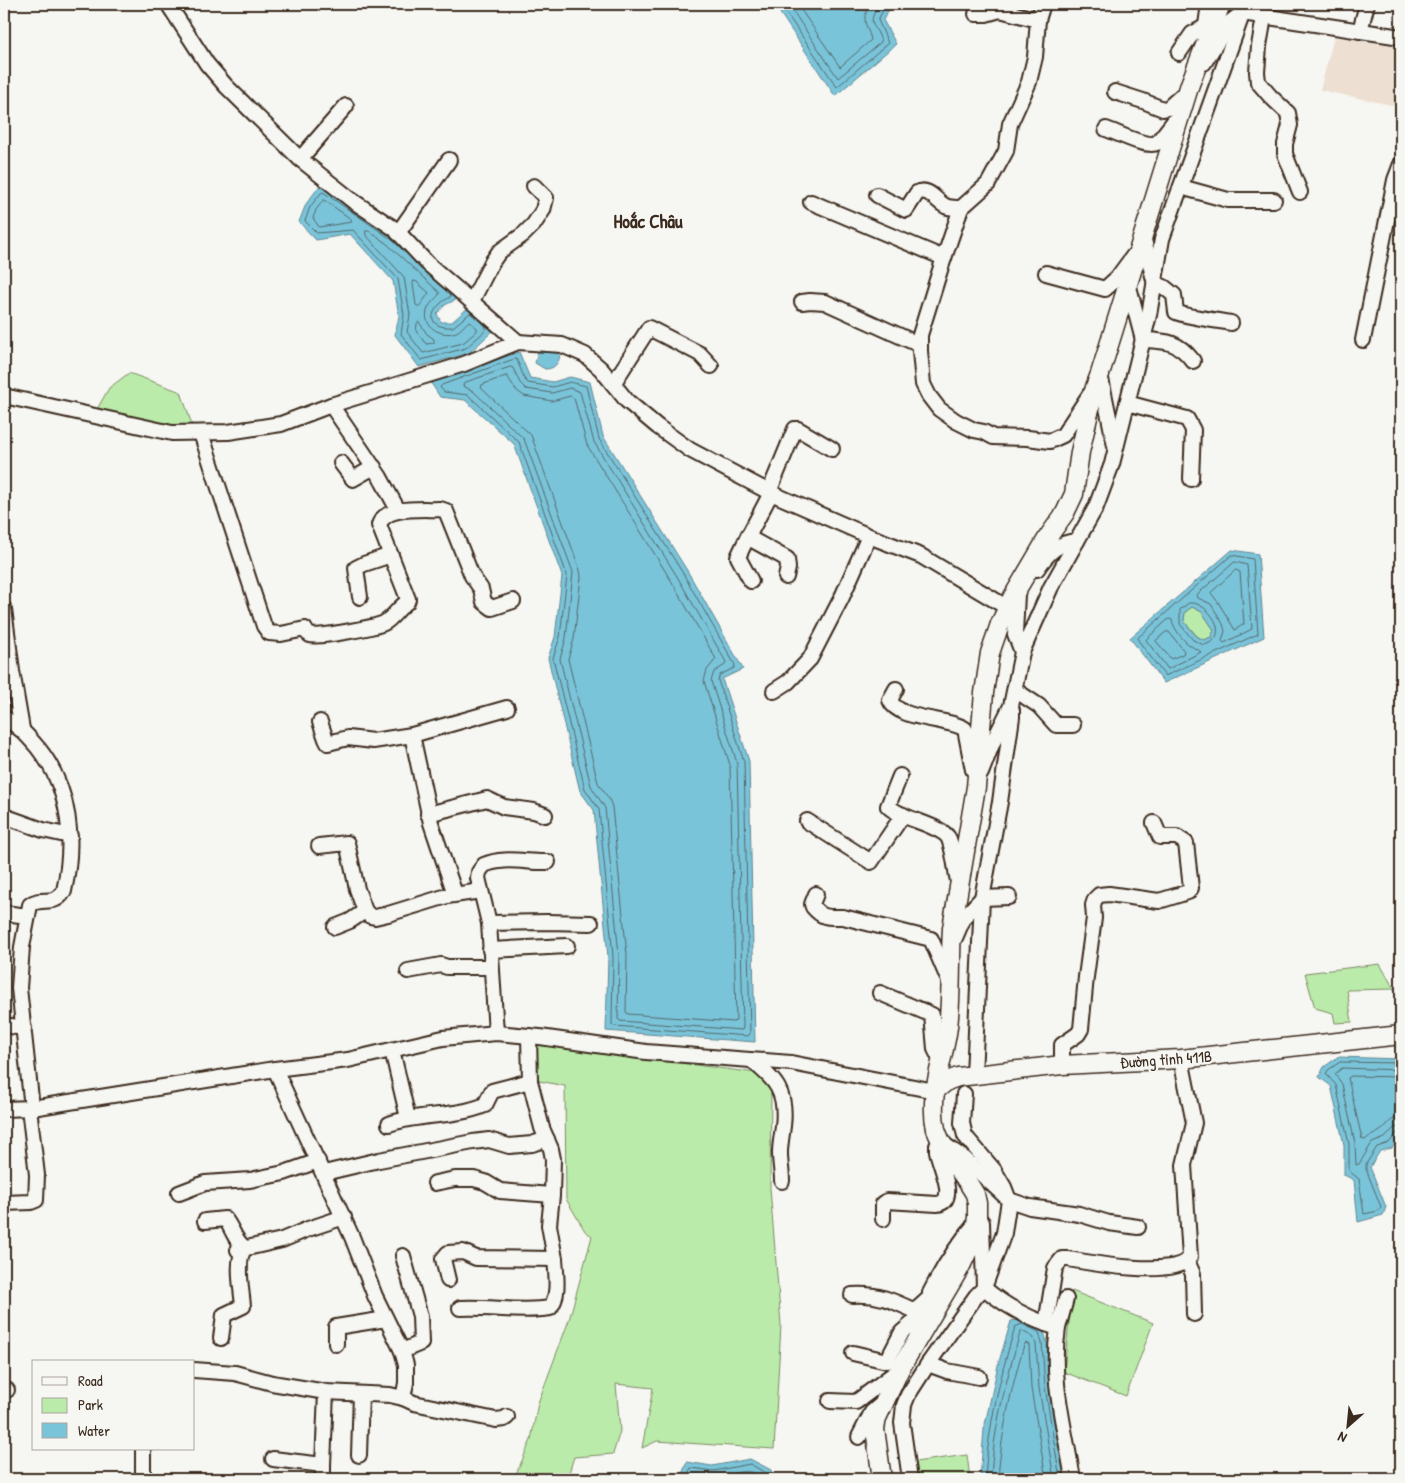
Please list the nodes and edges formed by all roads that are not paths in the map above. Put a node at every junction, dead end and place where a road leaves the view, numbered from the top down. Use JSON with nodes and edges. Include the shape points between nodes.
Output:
{"nodes":[{"id":1,"x":168,"y":4,"type":"edge"},
{"id":2,"x":1043,"y":4,"type":"edge"},
{"id":3,"x":1209,"y":4,"type":"edge"},
{"id":4,"x":1221,"y":4,"type":"edge"},
{"id":5,"x":1367,"y":4,"type":"edge"},
{"id":6,"x":1244,"y":8,"type":"edge"},
{"id":7,"x":976,"y":14,"type":"dead end"},
{"id":8,"x":1264,"y":17,"type":"junction"},
{"id":9,"x":1038,"y":20,"type":"junction"},
{"id":10,"x":1210,"y":24,"type":"junction"},
{"id":11,"x":1360,"y":31,"type":"junction"},
{"id":12,"x":1401,"y":38,"type":"edge"},
{"id":13,"x":1179,"y":53,"type":"dead end"},
{"id":14,"x":1189,"y":87,"type":"junction"},
{"id":15,"x":1115,"y":92,"type":"dead end"},
{"id":16,"x":346,"y":106,"type":"dead end"},
{"id":17,"x":1180,"y":114,"type":"junction"},
{"id":18,"x":1106,"y":129,"type":"dead end"},
{"id":19,"x":300,"y":159,"type":"junction"},
{"id":20,"x":449,"y":160,"type":"dead end"},
{"id":21,"x":1401,"y":164,"type":"edge"},
{"id":22,"x":534,"y":186,"type":"dead end"},
{"id":23,"x":1181,"y":187,"type":"junction"},
{"id":24,"x":1300,"y":192,"type":"dead end"},
{"id":25,"x":877,"y":195,"type":"dead end"},
{"id":26,"x":1274,"y":200,"type":"dead end"},
{"id":27,"x":811,"y":202,"type":"dead end"},
{"id":28,"x":961,"y":208,"type":"junction"},
{"id":29,"x":398,"y":233,"type":"junction"},
{"id":30,"x":1141,"y":241,"type":"junction"},
{"id":31,"x":944,"y":258,"type":"junction"},
{"id":32,"x":1046,"y":273,"type":"dead end"},
{"id":33,"x":1128,"y":283,"type":"junction"},
{"id":34,"x":1154,"y":284,"type":"junction"},
{"id":35,"x":472,"y":301,"type":"junction"},
{"id":36,"x":802,"y":302,"type":"dead end"},
{"id":37,"x":1231,"y":324,"type":"dead end"},
{"id":38,"x":1143,"y":340,"type":"junction"},
{"id":39,"x":1363,"y":340,"type":"dead end"},
{"id":40,"x":518,"y":342,"type":"junction"},
{"id":41,"x":920,"y":345,"type":"junction"},
{"id":42,"x":1193,"y":361,"type":"dead end"},
{"id":43,"x":711,"y":366,"type":"dead end"},
{"id":44,"x":1098,"y":380,"type":"junction"},
{"id":45,"x":613,"y":384,"type":"junction"},
{"id":46,"x":4,"y":396,"type":"edge"},
{"id":47,"x":1127,"y":403,"type":"junction"},
{"id":48,"x":331,"y":405,"type":"junction"},
{"id":49,"x":201,"y":433,"type":"junction"},
{"id":50,"x":832,"y":449,"type":"dead end"},
{"id":51,"x":1115,"y":449,"type":"junction"},
{"id":52,"x":341,"y":464,"type":"dead end"},
{"id":53,"x":374,"y":467,"type":"junction"},
{"id":54,"x":1191,"y":479,"type":"dead end"},
{"id":55,"x":770,"y":493,"type":"junction"},
{"id":56,"x":398,"y":510,"type":"junction"},
{"id":57,"x":749,"y":534,"type":"junction"},
{"id":58,"x":869,"y":536,"type":"junction"},
{"id":59,"x":1077,"y":540,"type":"junction"},
{"id":60,"x":391,"y":556,"type":"junction"},
{"id":61,"x":786,"y":577,"type":"dead end"},
{"id":62,"x":751,"y":581,"type":"dead end"},
{"id":63,"x":1020,"y":586,"type":"junction"},
{"id":64,"x":360,"y":597,"type":"dead end"},
{"id":65,"x":513,"y":601,"type":"dead end"},
{"id":66,"x":1008,"y":608,"type":"junction"},
{"id":67,"x":4,"y":609,"type":"edge"},
{"id":68,"x":1022,"y":652,"type":"junction"},
{"id":69,"x":8,"y":672,"type":"edge"},
{"id":70,"x":896,"y":689,"type":"dead end"},
{"id":71,"x":1015,"y":690,"type":"junction"},
{"id":72,"x":774,"y":691,"type":"dead end"},
{"id":73,"x":1011,"y":706,"type":"junction"},
{"id":74,"x":507,"y":708,"type":"dead end"},
{"id":75,"x":4,"y":718,"type":"edge"},
{"id":76,"x":320,"y":722,"type":"dead end"},
{"id":77,"x":1073,"y":724,"type":"dead end"},
{"id":78,"x":22,"y":729,"type":"junction"},
{"id":79,"x":412,"y":735,"type":"junction"},
{"id":80,"x":900,"y":776,"type":"dead end"},
{"id":81,"x":976,"y":787,"type":"junction"},
{"id":82,"x":428,"y":814,"type":"junction"},
{"id":83,"x":545,"y":815,"type":"dead end"},
{"id":84,"x":903,"y":815,"type":"junction"},
{"id":85,"x":4,"y":816,"type":"edge"},
{"id":86,"x":807,"y":821,"type":"dead end"},
{"id":87,"x":1154,"y":823,"type":"dead end"},
{"id":88,"x":70,"y":836,"type":"junction"},
{"id":89,"x":320,"y":846,"type":"dead end"},
{"id":90,"x":548,"y":862,"type":"dead end"},
{"id":91,"x":960,"y":886,"type":"junction"},
{"id":92,"x":481,"y":890,"type":"junction"},
{"id":93,"x":455,"y":894,"type":"junction"},
{"id":94,"x":816,"y":894,"type":"dead end"},
{"id":95,"x":1009,"y":896,"type":"dead end"},
{"id":96,"x":982,"y":898,"type":"junction"},
{"id":97,"x":365,"y":911,"type":"junction"},
{"id":98,"x":4,"y":912,"type":"edge"},
{"id":99,"x":28,"y":916,"type":"junction"},
{"id":100,"x":489,"y":923,"type":"junction"},
{"id":101,"x":591,"y":923,"type":"dead end"},
{"id":102,"x":335,"y":927,"type":"dead end"},
{"id":103,"x":567,"y":946,"type":"dead end"},
{"id":104,"x":490,"y":950,"type":"junction"},
{"id":105,"x":950,"y":950,"type":"junction"},
{"id":106,"x":491,"y":967,"type":"junction"},
{"id":107,"x":408,"y":971,"type":"dead end"},
{"id":108,"x":951,"y":984,"type":"junction"},
{"id":109,"x":880,"y":993,"type":"dead end"},
{"id":110,"x":4,"y":1025,"type":"edge"},
{"id":111,"x":24,"y":1028,"type":"junction"},
{"id":112,"x":496,"y":1033,"type":"junction"},
{"id":113,"x":1401,"y":1035,"type":"edge"},
{"id":114,"x":529,"y":1036,"type":"junction"},
{"id":115,"x":392,"y":1050,"type":"junction"},
{"id":116,"x":1181,"y":1059,"type":"junction"},
{"id":117,"x":750,"y":1060,"type":"junction"},
{"id":118,"x":942,"y":1063,"type":"junction"},
{"id":119,"x":1062,"y":1065,"type":"junction"},
{"id":120,"x":274,"y":1069,"type":"junction"},
{"id":121,"x":974,"y":1076,"type":"junction"},
{"id":122,"x":530,"y":1081,"type":"junction"},
{"id":123,"x":935,"y":1091,"type":"junction"},
{"id":124,"x":964,"y":1094,"type":"dead end"},
{"id":125,"x":31,"y":1108,"type":"junction"},
{"id":126,"x":4,"y":1109,"type":"edge"},
{"id":127,"x":408,"y":1118,"type":"junction"},
{"id":128,"x":389,"y":1124,"type":"dead end"},
{"id":129,"x":547,"y":1139,"type":"junction"},
{"id":130,"x":942,"y":1143,"type":"junction"},
{"id":131,"x":321,"y":1167,"type":"junction"},
{"id":132,"x":782,"y":1181,"type":"dead end"},
{"id":133,"x":435,"y":1183,"type":"dead end"},
{"id":134,"x":179,"y":1192,"type":"dead end"},
{"id":135,"x":552,"y":1195,"type":"junction"},
{"id":136,"x":1009,"y":1200,"type":"junction"},
{"id":137,"x":4,"y":1202,"type":"edge"},
{"id":138,"x":977,"y":1203,"type":"junction"},
{"id":139,"x":344,"y":1218,"type":"junction"},
{"id":140,"x":883,"y":1219,"type":"dead end"},
{"id":141,"x":205,"y":1221,"type":"dead end"},
{"id":142,"x":976,"y":1223,"type":"junction"},
{"id":143,"x":1138,"y":1227,"type":"dead end"},
{"id":144,"x":242,"y":1249,"type":"junction"},
{"id":145,"x":403,"y":1256,"type":"dead end"},
{"id":146,"x":555,"y":1259,"type":"junction"},
{"id":147,"x":1188,"y":1261,"type":"junction"},
{"id":148,"x":448,"y":1280,"type":"dead end"},
{"id":149,"x":984,"y":1288,"type":"junction"},
{"id":150,"x":852,"y":1295,"type":"dead end"},
{"id":151,"x":1066,"y":1299,"type":"dead end"},
{"id":152,"x":934,"y":1300,"type":"junction"},
{"id":153,"x":460,"y":1308,"type":"dead end"},
{"id":154,"x":1194,"y":1314,"type":"dead end"},
{"id":155,"x":386,"y":1319,"type":"junction"},
{"id":156,"x":1052,"y":1326,"type":"junction"},
{"id":157,"x":221,"y":1338,"type":"dead end"},
{"id":158,"x":336,"y":1344,"type":"dead end"},
{"id":159,"x":911,"y":1350,"type":"junction"},
{"id":160,"x":402,"y":1351,"type":"junction"},
{"id":161,"x":853,"y":1353,"type":"dead end"},
{"id":162,"x":928,"y":1364,"type":"junction"},
{"id":163,"x":900,"y":1369,"type":"junction"},
{"id":164,"x":195,"y":1370,"type":"edge"},
{"id":165,"x":879,"y":1372,"type":"dead end"},
{"id":166,"x":979,"y":1377,"type":"dead end"},
{"id":167,"x":326,"y":1392,"type":"junction"},
{"id":168,"x":361,"y":1394,"type":"junction"},
{"id":169,"x":887,"y":1395,"type":"junction"},
{"id":170,"x":403,"y":1398,"type":"junction"},
{"id":171,"x":830,"y":1401,"type":"dead end"},
{"id":172,"x":507,"y":1417,"type":"dead end"},
{"id":173,"x":858,"y":1418,"type":"dead end"},
{"id":174,"x":859,"y":1437,"type":"dead end"},
{"id":175,"x":143,"y":1450,"type":"edge"},
{"id":176,"x":359,"y":1456,"type":"dead end"},
{"id":177,"x":273,"y":1459,"type":"dead end"},
{"id":178,"x":324,"y":1465,"type":"junction"},
{"id":179,"x":142,"y":1479,"type":"edge"},
{"id":180,"x":323,"y":1479,"type":"edge"},
{"id":181,"x":882,"y":1479,"type":"edge"},
{"id":182,"x":910,"y":1479,"type":"edge"},
{"id":183,"x":1073,"y":1479,"type":"edge"}],
"edges":[{"from":1,"to":19,"type":"street","via":[[207,64]]},
{"from":2,"to":9,"type":"street"},
{"from":3,"to":10,"type":"street"},
{"from":4,"to":10,"type":"main road"},
{"from":5,"to":11,"type":"street"},
{"from":6,"to":8,"type":"street"},
{"from":6,"to":14,"type":"street","via":[[1229,23]]},
{"from":6,"to":23,"type":"street"},
{"from":7,"to":9,"type":"street","via":[[1000,10]]},
{"from":8,"to":11,"type":"street"},
{"from":8,"to":24,"type":"street","via":[[1258,82],[1288,113],[1290,125],[1285,154]]},
{"from":9,"to":28,"type":"street","via":[[1029,82],[1010,124],[1006,150],[988,184]]},
{"from":10,"to":13,"type":"street","via":[[1192,34]]},
{"from":10,"to":14,"type":"main road"},
{"from":11,"to":12,"type":"street"},
{"from":14,"to":15,"type":"street","via":[[1163,109]]},
{"from":14,"to":17,"type":"main road"},
{"from":16,"to":19,"type":"street"},
{"from":17,"to":18,"type":"street","via":[[1153,144]]},
{"from":17,"to":30,"type":"main road"},
{"from":19,"to":29,"type":"street"},
{"from":20,"to":29,"type":"street"},
{"from":21,"to":39,"type":"street"},
{"from":22,"to":35,"type":"street","via":[[546,198],[543,210],[524,234],[499,252]]},
{"from":23,"to":26,"type":"street","via":[[1228,200]]},
{"from":23,"to":34,"type":"street","via":[[1162,239]]},
{"from":25,"to":28,"type":"street","via":[[906,210],[916,193],[924,191],[947,207]]},
{"from":27,"to":31,"type":"street"},
{"from":28,"to":31,"type":"street"},
{"from":29,"to":35,"type":"street","via":[[428,264]]},
{"from":30,"to":32,"type":"street","via":[[1117,278],[1105,289]]},
{"from":30,"to":33,"type":"main road"},
{"from":30,"to":34,"type":"street"},
{"from":31,"to":41,"type":"street","via":[[920,335]]},
{"from":33,"to":38,"type":"street"},
{"from":33,"to":44,"type":"main road"},
{"from":34,"to":37,"type":"street","via":[[1174,295],[1174,310],[1178,314]]},
{"from":34,"to":38,"type":"street"},
{"from":35,"to":40,"type":"street"},
{"from":36,"to":41,"type":"street","via":[[825,302]]},
{"from":38,"to":42,"type":"street","via":[[1172,343],[1186,351]]},
{"from":38,"to":47,"type":"street"},
{"from":40,"to":45,"type":"street","via":[[562,346],[585,355]]},
{"from":40,"to":48,"type":"street","via":[[464,364]]},
{"from":41,"to":44,"type":"street","via":[[923,384],[939,409],[956,421],[993,437],[1054,440],[1063,435]]},
{"from":43,"to":45,"type":"street","via":[[700,354],[649,328]]},
{"from":44,"to":51,"type":"street"},
{"from":44,"to":63,"type":"main road","via":[[1080,452],[1074,494]]},
{"from":45,"to":55,"type":"street","via":[[627,401],[690,450]]},
{"from":46,"to":49,"type":"street","via":[[172,433]]},
{"from":47,"to":51,"type":"street"},
{"from":47,"to":54,"type":"street","via":[[1187,419],[1193,430]]},
{"from":48,"to":49,"type":"street","via":[[281,424]]},
{"from":48,"to":53,"type":"street"},
{"from":49,"to":60,"type":"street","via":[[269,633],[305,629],[313,635],[332,634],[386,622],[408,600]]},
{"from":50,"to":55,"type":"street","via":[[795,430]]},
{"from":51,"to":59,"type":"street","via":[[1096,507]]},
{"from":52,"to":53,"type":"street","via":[[353,479]]},
{"from":53,"to":56,"type":"street"},
{"from":55,"to":57,"type":"street"},
{"from":55,"to":58,"type":"street"},
{"from":56,"to":60,"type":"street","via":[[384,517],[379,525]]},
{"from":56,"to":65,"type":"street","via":[[446,511],[484,602],[492,608]]},
{"from":57,"to":61,"type":"street","via":[[753,542],[787,559]]},
{"from":57,"to":62,"type":"street","via":[[738,557]]},
{"from":58,"to":66,"type":"street","via":[[921,556]]},
{"from":58,"to":72,"type":"street","via":[[810,659],[788,682]]},
{"from":59,"to":63,"type":"street","via":[[1051,551]]},
{"from":59,"to":68,"type":"street","via":[[1051,587]]},
{"from":60,"to":64,"type":"street","via":[[356,568]]},
{"from":63,"to":66,"type":"main road"},
{"from":63,"to":68,"type":"street","via":[[1015,634]]},
{"from":66,"to":81,"type":"main road","via":[[990,653]]},
{"from":67,"to":69,"type":"street"},
{"from":68,"to":71,"type":"street"},
{"from":69,"to":78,"type":"street"},
{"from":70,"to":81,"type":"street","via":[[890,700],[895,706],[915,716],[965,729]]},
{"from":71,"to":73,"type":"street"},
{"from":71,"to":77,"type":"street","via":[[1040,706],[1056,725]]},
{"from":73,"to":81,"type":"street","via":[[992,742]]},
{"from":73,"to":96,"type":"street","via":[[1000,802]]},
{"from":74,"to":79,"type":"street"},
{"from":75,"to":78,"type":"street"},
{"from":76,"to":79,"type":"street","via":[[330,743],[348,738],[373,742]]},
{"from":78,"to":88,"type":"street","via":[[54,773],[66,806]]},
{"from":79,"to":82,"type":"street"},
{"from":80,"to":84,"type":"street","via":[[888,806]]},
{"from":81,"to":91,"type":"main road"},
{"from":82,"to":83,"type":"street","via":[[486,799],[504,807]]},
{"from":82,"to":93,"type":"street"},
{"from":84,"to":86,"type":"street","via":[[871,862]]},
{"from":84,"to":91,"type":"street","via":[[947,836]]},
{"from":85,"to":88,"type":"street"},
{"from":87,"to":119,"type":"street","via":[[1160,837],[1177,837],[1186,843],[1192,888],[1159,901],[1109,894],[1095,899],[1081,1029],[1062,1045]]},
{"from":88,"to":99,"type":"street","via":[[64,891],[56,900],[32,903]]},
{"from":89,"to":97,"type":"street","via":[[347,843]]},
{"from":90,"to":92,"type":"street","via":[[506,860],[486,864],[479,873]]},
{"from":91,"to":105,"type":"main road"},
{"from":92,"to":93,"type":"street"},
{"from":92,"to":100,"type":"street"},
{"from":93,"to":97,"type":"street","via":[[377,916],[370,916]]},
{"from":94,"to":108,"type":"street","via":[[813,908],[831,919],[843,918],[931,939]]},
{"from":95,"to":96,"type":"street"},
{"from":96,"to":105,"type":"street","via":[[964,918]]},
{"from":96,"to":121,"type":"street"},
{"from":97,"to":102,"type":"street"},
{"from":98,"to":99,"type":"street"},
{"from":99,"to":111,"type":"street","via":[[20,970]]},
{"from":100,"to":101,"type":"street"},
{"from":100,"to":104,"type":"street"},
{"from":103,"to":104,"type":"street"},
{"from":104,"to":106,"type":"street"},
{"from":105,"to":108,"type":"main road"},
{"from":106,"to":107,"type":"street","via":[[441,965]]},
{"from":106,"to":112,"type":"street"},
{"from":108,"to":118,"type":"main road"},
{"from":109,"to":118,"type":"street","via":[[932,1015],[935,1049]]},
{"from":110,"to":111,"type":"street"},
{"from":111,"to":125,"type":"street"},
{"from":112,"to":114,"type":"street"},
{"from":112,"to":115,"type":"street","via":[[443,1038]]},
{"from":113,"to":116,"type":"main road","name":"Đường tỉnh 411B"},
{"from":114,"to":117,"type":"street","via":[[646,1052]]},
{"from":114,"to":122,"type":"street"},
{"from":115,"to":120,"type":"street","via":[[348,1060]]},
{"from":115,"to":127,"type":"street"},
{"from":116,"to":119,"type":"main road","name":"Đường tỉnh 411B"},
{"from":116,"to":147,"type":"street","via":[[1194,1123],[1184,1165],[1190,1247]]},
{"from":117,"to":123,"type":"street","via":[[791,1063]]},
{"from":117,"to":132,"type":"street","via":[[768,1074],[782,1095],[785,1108],[780,1153]]},
{"from":118,"to":123,"type":"main road"},
{"from":119,"to":121,"type":"main road","name":"Đường tỉnh 411B"},
{"from":120,"to":125,"type":"street"},
{"from":120,"to":131,"type":"street"},
{"from":121,"to":123,"type":"main road","name":"Đường tỉnh 411B","via":[[946,1081]]},
{"from":122,"to":127,"type":"street","via":[[492,1091],[485,1105],[474,1110]]},
{"from":122,"to":129,"type":"street"},
{"from":123,"to":130,"type":"main road","via":[[936,1129]]},
{"from":124,"to":136,"type":"street","via":[[962,1123],[965,1136],[994,1170]]},
{"from":125,"to":126,"type":"street"},
{"from":125,"to":137,"type":"street","via":[[36,1200]]},
{"from":127,"to":128,"type":"street"},
{"from":129,"to":131,"type":"street","via":[[509,1146],[489,1140]]},
{"from":129,"to":135,"type":"street","via":[[554,1164]]},
{"from":130,"to":136,"type":"street","via":[[965,1159]]},
{"from":130,"to":138,"type":"main road","via":[[975,1194]]},
{"from":130,"to":140,"type":"street","via":[[937,1146],[937,1151],[948,1187],[944,1200],[939,1204],[885,1201]]},
{"from":131,"to":134,"type":"street","via":[[250,1180],[205,1183]]},
{"from":131,"to":139,"type":"street"},
{"from":133,"to":135,"type":"street","via":[[474,1179],[500,1191]]},
{"from":135,"to":146,"type":"street","via":[[549,1225]]},
{"from":136,"to":143,"type":"street","via":[[1030,1207]]},
{"from":136,"to":149,"type":"street","via":[[1004,1233]]},
{"from":138,"to":142,"type":"main road"},
{"from":138,"to":149,"type":"street","via":[[982,1213]]},
{"from":139,"to":144,"type":"street","via":[[282,1240]]},
{"from":139,"to":155,"type":"street"},
{"from":141,"to":144,"type":"street","via":[[225,1219]]},
{"from":142,"to":152,"type":"main road","via":[[974,1237],[957,1272]]},
{"from":142,"to":152,"type":"street","via":[[941,1270]]},
{"from":144,"to":157,"type":"street","via":[[243,1306],[224,1315]]},
{"from":145,"to":160,"type":"street","via":[[420,1316],[421,1343]]},
{"from":146,"to":148,"type":"street","via":[[476,1258],[463,1252],[448,1254],[443,1259]]},
{"from":146,"to":153,"type":"street","via":[[556,1291],[550,1308]]},
{"from":147,"to":154,"type":"street","via":[[1193,1274]]},
{"from":147,"to":156,"type":"street","via":[[1177,1266],[1133,1268],[1062,1259],[1055,1268]]},
{"from":149,"to":156,"type":"street","via":[[1000,1300]]},
{"from":149,"to":162,"type":"street"},
{"from":150,"to":152,"type":"street","via":[[868,1294],[892,1300],[916,1311]]},
{"from":151,"to":156,"type":"street"},
{"from":152,"to":159,"type":"main road"},
{"from":152,"to":161,"type":"street","via":[[902,1332],[886,1360]]},
{"from":155,"to":158,"type":"street","via":[[336,1328]]},
{"from":155,"to":160,"type":"street"},
{"from":156,"to":183,"type":"street","via":[[1060,1412]]},
{"from":159,"to":163,"type":"main road"},
{"from":159,"to":165,"type":"street"},
{"from":160,"to":170,"type":"street","via":[[406,1365]]},
{"from":162,"to":166,"type":"street"},
{"from":162,"to":182,"type":"street","via":[[902,1410]]},
{"from":163,"to":169,"type":"main road"},
{"from":163,"to":171,"type":"street","via":[[854,1403]]},
{"from":164,"to":167,"type":"street","via":[[235,1373]]},
{"from":167,"to":168,"type":"street"},
{"from":167,"to":178,"type":"street"},
{"from":168,"to":170,"type":"street"},
{"from":168,"to":176,"type":"street"},
{"from":169,"to":173,"type":"street"},
{"from":169,"to":174,"type":"street","via":[[872,1412]]},
{"from":169,"to":181,"type":"main road","via":[[875,1429]]},
{"from":170,"to":172,"type":"street","via":[[496,1420]]},
{"from":175,"to":179,"type":"street"},
{"from":177,"to":178,"type":"street"},
{"from":178,"to":180,"type":"street"}]}
